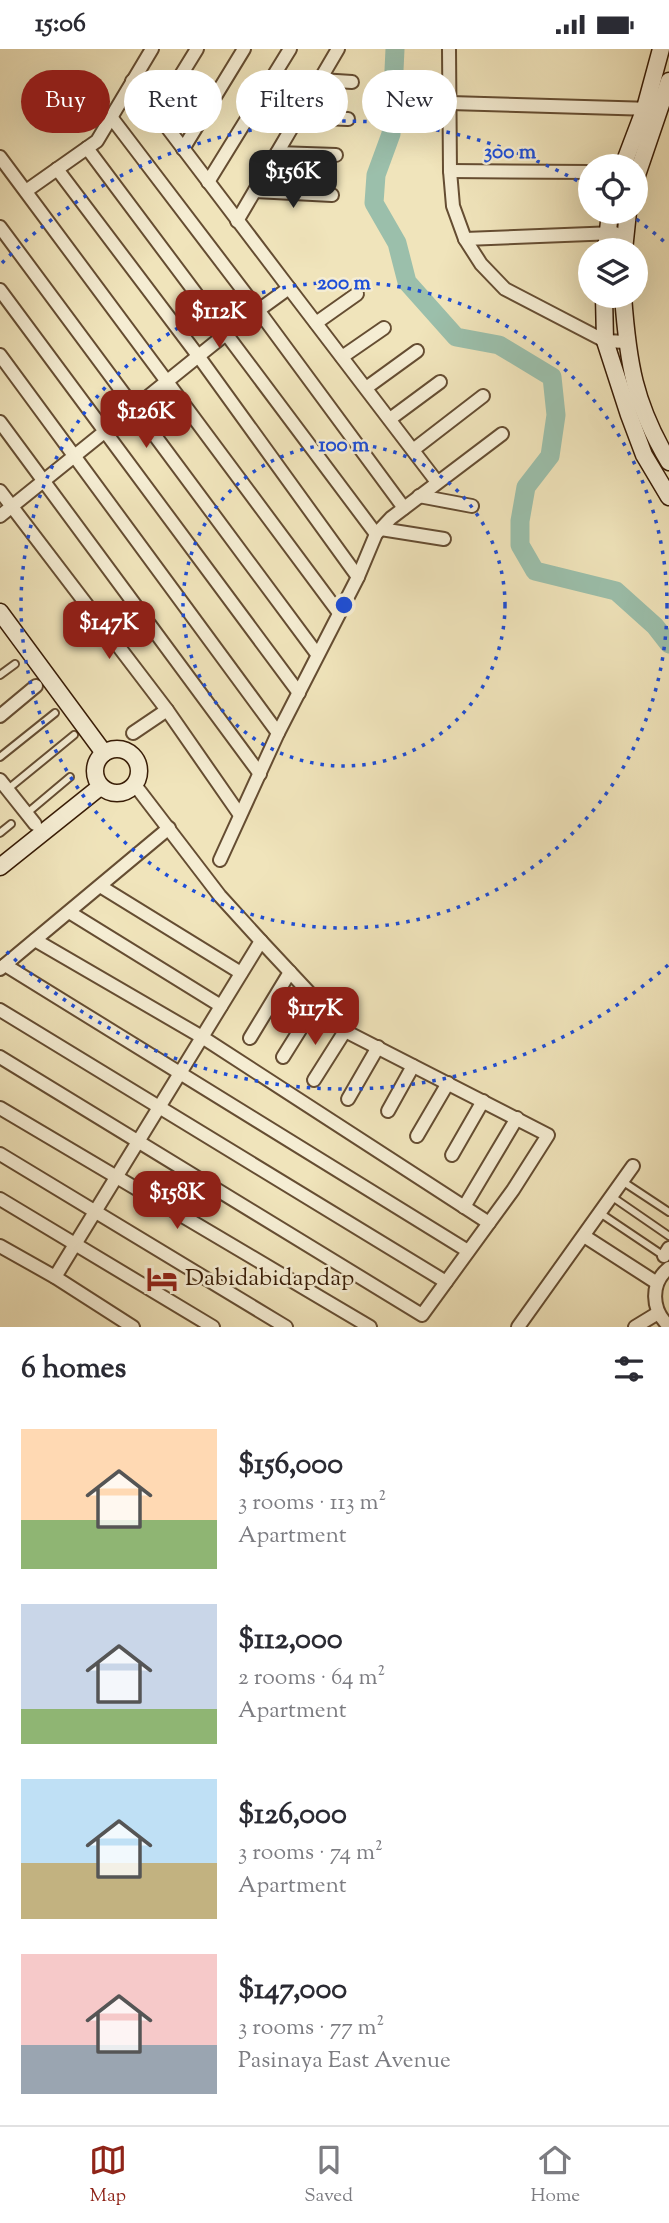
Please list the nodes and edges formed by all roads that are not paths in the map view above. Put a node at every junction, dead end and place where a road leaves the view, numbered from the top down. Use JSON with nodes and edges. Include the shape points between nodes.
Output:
{"nodes":[{"id":1,"x":152,"y":49,"type":"edge"},
{"id":2,"x":197,"y":49,"type":"edge"},
{"id":3,"x":244,"y":49,"type":"edge"},
{"id":4,"x":290,"y":49,"type":"edge"},
{"id":5,"x":338,"y":49,"type":"edge"},
{"id":6,"x":449,"y":49,"type":"edge"},
{"id":7,"x":661,"y":49,"type":"edge"},
{"id":8,"x":139,"y":70,"type":"edge"},
{"id":9,"x":184,"y":70,"type":"edge"},
{"id":10,"x":326,"y":70,"type":"edge"},
{"id":11,"x":449,"y":70,"type":"edge"},
{"id":12,"x":669,"y":81,"type":"edge"},
{"id":13,"x":348,"y":82,"type":"edge"},
{"id":14,"x":352,"y":82,"type":"dead end"},
{"id":15,"x":124,"y":95,"type":"edge"},
{"id":16,"x":457,"y":103,"type":"edge"},
{"id":17,"x":653,"y":109,"type":"junction"},
{"id":18,"x":111,"y":117,"type":"junction"},
{"id":19,"x":171,"y":133,"type":"edge"},
{"id":20,"x":289,"y":133,"type":"edge"},
{"id":21,"x":450,"y":133,"type":"edge"},
{"id":22,"x":87,"y":148,"type":"junction"},
{"id":23,"x":183,"y":149,"type":"junction"},
{"id":24,"x":277,"y":153,"type":"junction"},
{"id":25,"x":639,"y":154,"type":"edge"},
{"id":26,"x":336,"y":155,"type":"dead end"},
{"id":27,"x":0,"y":157,"type":"edge"},
{"id":28,"x":57,"y":170,"type":"junction"},
{"id":29,"x":450,"y":171,"type":"junction"},
{"id":30,"x":578,"y":171,"type":"edge"},
{"id":31,"x":208,"y":182,"type":"junction"},
{"id":32,"x":26,"y":191,"type":"junction"},
{"id":33,"x":255,"y":191,"type":"junction"},
{"id":34,"x":332,"y":195,"type":"dead end"},
{"id":35,"x":237,"y":221,"type":"junction"},
{"id":36,"x":626,"y":224,"type":"edge"},
{"id":37,"x":0,"y":227,"type":"edge"},
{"id":38,"x":625,"y":232,"type":"junction"},
{"id":39,"x":614,"y":238,"type":"edge"},
{"id":40,"x":625,"y":238,"type":"edge"},
{"id":41,"x":465,"y":239,"type":"junction"},
{"id":42,"x":578,"y":241,"type":"edge"},
{"id":43,"x":289,"y":288,"type":"junction"},
{"id":44,"x":0,"y":290,"type":"edge"},
{"id":45,"x":357,"y":294,"type":"dead end"},
{"id":46,"x":604,"y":308,"type":"edge"},
{"id":47,"x":624,"y":308,"type":"edge"},
{"id":48,"x":258,"y":310,"type":"junction"},
{"id":49,"x":316,"y":323,"type":"junction"},
{"id":50,"x":384,"y":328,"type":"dead end"},
{"id":51,"x":227,"y":334,"type":"junction"},
{"id":52,"x":605,"y":341,"type":"junction"},
{"id":53,"x":627,"y":342,"type":"junction"},
{"id":54,"x":417,"y":351,"type":"dead end"},
{"id":55,"x":0,"y":355,"type":"edge"},
{"id":56,"x":199,"y":356,"type":"junction"},
{"id":57,"x":342,"y":357,"type":"junction"},
{"id":58,"x":440,"y":382,"type":"dead end"},
{"id":59,"x":166,"y":383,"type":"junction"},
{"id":60,"x":366,"y":388,"type":"junction"},
{"id":61,"x":483,"y":396,"type":"dead end"},
{"id":62,"x":135,"y":408,"type":"junction"},
{"id":63,"x":390,"y":419,"type":"junction"},
{"id":64,"x":0,"y":422,"type":"edge"},
{"id":65,"x":106,"y":431,"type":"junction"},
{"id":66,"x":502,"y":434,"type":"dead end"},
{"id":67,"x":412,"y":450,"type":"junction"},
{"id":68,"x":76,"y":455,"type":"junction"},
{"id":69,"x":669,"y":462,"type":"edge"},
{"id":70,"x":44,"y":481,"type":"junction"},
{"id":71,"x":438,"y":482,"type":"junction"},
{"id":72,"x":0,"y":491,"type":"edge"},
{"id":73,"x":419,"y":496,"type":"junction"},
{"id":74,"x":669,"y":497,"type":"edge"},
{"id":75,"x":472,"y":506,"type":"dead end"},
{"id":76,"x":12,"y":507,"type":"junction"},
{"id":77,"x":404,"y":508,"type":"junction"},
{"id":78,"x":0,"y":516,"type":"edge"},
{"id":79,"x":379,"y":532,"type":"junction"},
{"id":80,"x":444,"y":539,"type":"dead end"},
{"id":81,"x":358,"y":577,"type":"junction"},
{"id":82,"x":0,"y":612,"type":"edge"},
{"id":83,"x":339,"y":613,"type":"junction"},
{"id":84,"x":317,"y":654,"type":"junction"},
{"id":85,"x":15,"y":664,"type":"dead end"},
{"id":86,"x":0,"y":675,"type":"edge"},
{"id":87,"x":36,"y":686,"type":"dead end"},
{"id":88,"x":299,"y":693,"type":"junction"},
{"id":89,"x":167,"y":710,"type":"junction"},
{"id":90,"x":55,"y":713,"type":"dead end"},
{"id":91,"x":0,"y":716,"type":"edge"},
{"id":92,"x":133,"y":733,"type":"dead end"},
{"id":93,"x":278,"y":733,"type":"junction"},
{"id":94,"x":74,"y":735,"type":"dead end"},
{"id":95,"x":104,"y":753,"type":"junction"},
{"id":96,"x":0,"y":757,"type":"edge"},
{"id":97,"x":260,"y":774,"type":"junction"},
{"id":98,"x":70,"y":777,"type":"dead end"},
{"id":99,"x":4,"y":785,"type":"edge"},
{"id":100,"x":135,"y":785,"type":"junction"},
{"id":101,"x":100,"y":787,"type":"junction"},
{"id":102,"x":240,"y":815,"type":"junction"},
{"id":103,"x":30,"y":819,"type":"joint"},
{"id":104,"x":11,"y":824,"type":"dead end"},
{"id":105,"x":169,"y":828,"type":"junction"},
{"id":106,"x":0,"y":833,"type":"edge"},
{"id":107,"x":219,"y":860,"type":"dead end"},
{"id":108,"x":0,"y":867,"type":"edge"},
{"id":109,"x":100,"y":886,"type":"junction"},
{"id":110,"x":69,"y":912,"type":"junction"},
{"id":111,"x":35,"y":940,"type":"junction"},
{"id":112,"x":261,"y":941,"type":"junction"},
{"id":113,"x":2,"y":967,"type":"edge"},
{"id":114,"x":290,"y":972,"type":"junction"},
{"id":115,"x":241,"y":973,"type":"junction"},
{"id":116,"x":318,"y":1001,"type":"junction"},
{"id":117,"x":221,"y":1006,"type":"junction"},
{"id":118,"x":0,"y":1010,"type":"edge"},
{"id":119,"x":345,"y":1031,"type":"junction"},
{"id":120,"x":202,"y":1037,"type":"junction"},
{"id":121,"x":250,"y":1038,"type":"dead end"},
{"id":122,"x":378,"y":1047,"type":"junction"},
{"id":123,"x":283,"y":1057,"type":"dead end"},
{"id":124,"x":0,"y":1058,"type":"edge"},
{"id":125,"x":413,"y":1066,"type":"junction"},
{"id":126,"x":180,"y":1073,"type":"junction"},
{"id":127,"x":314,"y":1080,"type":"dead end"},
{"id":128,"x":448,"y":1083,"type":"junction"},
{"id":129,"x":348,"y":1099,"type":"dead end"},
{"id":130,"x":483,"y":1101,"type":"junction"},
{"id":131,"x":160,"y":1106,"type":"junction"},
{"id":132,"x":0,"y":1108,"type":"edge"},
{"id":133,"x":388,"y":1111,"type":"dead end"},
{"id":134,"x":517,"y":1118,"type":"junction"},
{"id":135,"x":417,"y":1136,"type":"dead end"},
{"id":136,"x":138,"y":1142,"type":"junction"},
{"id":137,"x":0,"y":1154,"type":"edge"},
{"id":138,"x":452,"y":1155,"type":"dead end"},
{"id":139,"x":633,"y":1166,"type":"dead end"},
{"id":140,"x":117,"y":1176,"type":"junction"},
{"id":141,"x":622,"y":1181,"type":"junction"},
{"id":142,"x":611,"y":1196,"type":"junction"},
{"id":143,"x":0,"y":1199,"type":"edge"},
{"id":144,"x":464,"y":1207,"type":"junction"},
{"id":145,"x":96,"y":1210,"type":"junction"},
{"id":146,"x":669,"y":1212,"type":"edge"},
{"id":147,"x":600,"y":1213,"type":"junction"},
{"id":148,"x":489,"y":1223,"type":"junction"},
{"id":149,"x":584,"y":1236,"type":"junction"},
{"id":150,"x":669,"y":1236,"type":"edge"},
{"id":151,"x":76,"y":1244,"type":"junction"},
{"id":152,"x":0,"y":1246,"type":"edge"},
{"id":153,"x":468,"y":1251,"type":"junction"},
{"id":154,"x":667,"y":1257,"type":"edge"},
{"id":155,"x":55,"y":1277,"type":"junction"},
{"id":156,"x":446,"y":1282,"type":"junction"},
{"id":157,"x":657,"y":1283,"type":"junction"},
{"id":158,"x":658,"y":1313,"type":"junction"},
{"id":159,"x":124,"y":1325,"type":"edge"},
{"id":160,"x":669,"y":1326,"type":"edge"},
{"id":161,"x":213,"y":1327,"type":"edge"},
{"id":162,"x":286,"y":1327,"type":"edge"},
{"id":163,"x":370,"y":1327,"type":"edge"},
{"id":164,"x":518,"y":1327,"type":"edge"},
{"id":165,"x":635,"y":1327,"type":"edge"}],
"edges":[{"from":1,"to":8,"type":"street"},
{"from":2,"to":9,"type":"street"},
{"from":3,"to":23,"type":"street"},
{"from":4,"to":31,"type":"street"},
{"from":5,"to":10,"type":"street"},
{"from":6,"to":11,"type":"street"},
{"from":7,"to":17,"type":"street"},
{"from":12,"to":17,"type":"street"},
{"from":13,"to":14,"type":"street"},
{"from":15,"to":18,"type":"street"},
{"from":16,"to":17,"type":"street"},
{"from":17,"to":25,"type":"street"},
{"from":18,"to":22,"type":"street","via":[[97,141]]},
{"from":18,"to":48,"type":"street"},
{"from":19,"to":23,"type":"street"},
{"from":20,"to":24,"type":"street"},
{"from":21,"to":29,"type":"street"},
{"from":22,"to":28,"type":"street"},
{"from":22,"to":51,"type":"street"},
{"from":23,"to":31,"type":"street"},
{"from":24,"to":26,"type":"street"},
{"from":24,"to":33,"type":"street"},
{"from":27,"to":32,"type":"street"},
{"from":28,"to":32,"type":"street"},
{"from":28,"to":56,"type":"street"},
{"from":29,"to":30,"type":"street"},
{"from":29,"to":41,"type":"street","via":[[453,206]]},
{"from":31,"to":35,"type":"street"},
{"from":32,"to":59,"type":"street"},
{"from":33,"to":34,"type":"street"},
{"from":33,"to":35,"type":"street"},
{"from":35,"to":43,"type":"street"},
{"from":36,"to":38,"type":"street"},
{"from":37,"to":62,"type":"street"},
{"from":38,"to":39,"type":"street"},
{"from":38,"to":40,"type":"street"},
{"from":41,"to":42,"type":"street"},
{"from":41,"to":52,"type":"street","via":[[505,289]]},
{"from":43,"to":48,"type":"street"},
{"from":43,"to":49,"type":"street"},
{"from":44,"to":65,"type":"street"},
{"from":45,"to":49,"type":"street"},
{"from":46,"to":52,"type":"street"},
{"from":47,"to":53,"type":"street"},
{"from":48,"to":51,"type":"street"},
{"from":48,"to":77,"type":"street"},
{"from":49,"to":57,"type":"street"},
{"from":50,"to":57,"type":"street"},
{"from":51,"to":56,"type":"street"},
{"from":51,"to":79,"type":"street"},
{"from":52,"to":53,"type":"street"},
{"from":52,"to":74,"type":"street","via":[[644,455]]},
{"from":53,"to":69,"type":"street","via":[[643,414]]},
{"from":54,"to":60,"type":"street"},
{"from":55,"to":68,"type":"street"},
{"from":56,"to":59,"type":"street"},
{"from":56,"to":81,"type":"street"},
{"from":57,"to":60,"type":"street"},
{"from":58,"to":63,"type":"street"},
{"from":59,"to":62,"type":"street"},
{"from":59,"to":83,"type":"street"},
{"from":60,"to":63,"type":"street"},
{"from":61,"to":67,"type":"street"},
{"from":62,"to":65,"type":"street"},
{"from":62,"to":84,"type":"street"},
{"from":63,"to":67,"type":"street"},
{"from":64,"to":70,"type":"street"},
{"from":65,"to":68,"type":"street"},
{"from":65,"to":88,"type":"street"},
{"from":66,"to":71,"type":"street"},
{"from":67,"to":71,"type":"street"},
{"from":68,"to":70,"type":"street"},
{"from":68,"to":93,"type":"street"},
{"from":70,"to":76,"type":"street"},
{"from":70,"to":97,"type":"street"},
{"from":71,"to":73,"type":"street"},
{"from":72,"to":76,"type":"street"},
{"from":73,"to":75,"type":"street"},
{"from":73,"to":77,"type":"street"},
{"from":76,"to":78,"type":"street"},
{"from":76,"to":89,"type":"street"},
{"from":77,"to":79,"type":"street"},
{"from":79,"to":80,"type":"street"},
{"from":79,"to":81,"type":"street"},
{"from":81,"to":83,"type":"street"},
{"from":82,"to":95,"type":"street"},
{"from":83,"to":84,"type":"street"},
{"from":84,"to":88,"type":"street"},
{"from":85,"to":86,"type":"lane"},
{"from":87,"to":91,"type":"street"},
{"from":88,"to":93,"type":"street"},
{"from":89,"to":92,"type":"street"},
{"from":89,"to":102,"type":"street"},
{"from":90,"to":96,"type":"lane"},
{"from":93,"to":97,"type":"street"},
{"from":94,"to":99,"type":"lane"},
{"from":95,"to":100,"type":"street","via":[[118,749],[135,758],[139,775]]},
{"from":95,"to":101,"type":"street","via":[[94,771]]},
{"from":97,"to":102,"type":"street"},
{"from":98,"to":103,"type":"lane"},
{"from":99,"to":103,"type":"street"},
{"from":100,"to":101,"type":"street","via":[[120,793]]},
{"from":100,"to":105,"type":"street"},
{"from":101,"to":108,"type":"street"},
{"from":102,"to":107,"type":"street"},
{"from":104,"to":106,"type":"lane"},
{"from":105,"to":109,"type":"street"},
{"from":105,"to":112,"type":"street"},
{"from":109,"to":110,"type":"street"},
{"from":109,"to":115,"type":"street"},
{"from":110,"to":111,"type":"street"},
{"from":110,"to":117,"type":"street"},
{"from":111,"to":113,"type":"street"},
{"from":111,"to":120,"type":"street"},
{"from":112,"to":114,"type":"street"},
{"from":112,"to":115,"type":"street"},
{"from":113,"to":126,"type":"street"},
{"from":114,"to":116,"type":"street"},
{"from":114,"to":121,"type":"street"},
{"from":115,"to":117,"type":"street"},
{"from":116,"to":119,"type":"street"},
{"from":116,"to":123,"type":"street"},
{"from":117,"to":120,"type":"street"},
{"from":118,"to":131,"type":"street"},
{"from":119,"to":122,"type":"street"},
{"from":119,"to":127,"type":"street"},
{"from":120,"to":126,"type":"street"},
{"from":120,"to":144,"type":"street"},
{"from":122,"to":125,"type":"street"},
{"from":122,"to":129,"type":"street"},
{"from":124,"to":136,"type":"street"},
{"from":125,"to":128,"type":"street"},
{"from":125,"to":133,"type":"street"},
{"from":126,"to":131,"type":"street"},
{"from":126,"to":153,"type":"street"},
{"from":128,"to":130,"type":"street"},
{"from":128,"to":135,"type":"street"},
{"from":130,"to":134,"type":"street"},
{"from":130,"to":138,"type":"street"},
{"from":131,"to":136,"type":"street"},
{"from":131,"to":156,"type":"street"},
{"from":132,"to":140,"type":"street"},
{"from":134,"to":144,"type":"street"},
{"from":134,"to":148,"type":"street","via":[[548,1135]]},
{"from":136,"to":140,"type":"street"},
{"from":136,"to":156,"type":"street","via":[[422,1315]]},
{"from":137,"to":145,"type":"street"},
{"from":139,"to":141,"type":"street"},
{"from":140,"to":145,"type":"street"},
{"from":140,"to":163,"type":"street"},
{"from":141,"to":142,"type":"street"},
{"from":141,"to":146,"type":"lane"},
{"from":142,"to":147,"type":"street"},
{"from":142,"to":150,"type":"lane"},
{"from":143,"to":151,"type":"street"},
{"from":144,"to":148,"type":"street"},
{"from":145,"to":151,"type":"street"},
{"from":145,"to":162,"type":"street"},
{"from":147,"to":149,"type":"street"},
{"from":147,"to":154,"type":"lane"},
{"from":148,"to":153,"type":"street"},
{"from":149,"to":157,"type":"street"},
{"from":149,"to":164,"type":"street"},
{"from":151,"to":155,"type":"street"},
{"from":151,"to":161,"type":"street"},
{"from":152,"to":155,"type":"street"},
{"from":153,"to":156,"type":"street"},
{"from":154,"to":157,"type":"street"},
{"from":155,"to":159,"type":"street"},
{"from":157,"to":158,"type":"street"},
{"from":158,"to":160,"type":"street"},
{"from":158,"to":165,"type":"street"}]}
